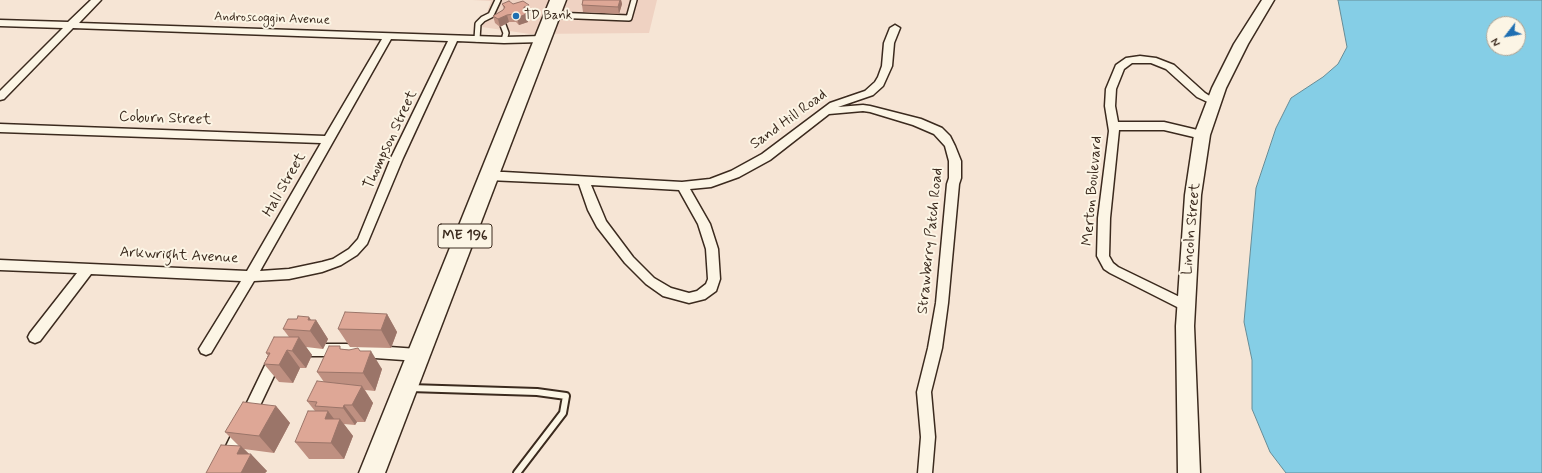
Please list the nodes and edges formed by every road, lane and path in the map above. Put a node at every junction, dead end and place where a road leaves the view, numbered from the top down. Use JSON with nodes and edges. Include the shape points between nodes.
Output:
{"nodes":[{"id":1,"x":96,"y":0,"type":"edge"},
{"id":2,"x":498,"y":0,"type":"edge"},
{"id":3,"x":634,"y":0,"type":"edge"},
{"id":4,"x":1268,"y":0,"type":"edge"},
{"id":5,"x":555,"y":4,"type":"edge"},
{"id":6,"x":0,"y":23,"type":"edge"},
{"id":7,"x":502,"y":25,"type":"edge"},
{"id":8,"x":71,"y":26,"type":"junction"},
{"id":9,"x":895,"y":28,"type":"dead end"},
{"id":10,"x":388,"y":36,"type":"junction"},
{"id":11,"x":454,"y":38,"type":"junction"},
{"id":12,"x":543,"y":38,"type":"junction"},
{"id":13,"x":477,"y":39,"type":"junction"},
{"id":14,"x":504,"y":40,"type":"junction"},
{"id":15,"x":0,"y":97,"type":"edge"},
{"id":16,"x":1214,"y":102,"type":"junction"},
{"id":17,"x":826,"y":111,"type":"junction"},
{"id":18,"x":1114,"y":126,"type":"junction"},
{"id":19,"x":0,"y":128,"type":"edge"},
{"id":20,"x":1202,"y":135,"type":"junction"},
{"id":21,"x":329,"y":140,"type":"junction"},
{"id":22,"x":488,"y":176,"type":"junction"},
{"id":23,"x":584,"y":181,"type":"junction"},
{"id":24,"x":682,"y":186,"type":"junction"},
{"id":25,"x":353,"y":252,"type":"joint"},
{"id":26,"x":0,"y":265,"type":"edge"},
{"id":27,"x":88,"y":268,"type":"junction"},
{"id":28,"x":249,"y":276,"type":"junction"},
{"id":29,"x":1185,"y":306,"type":"junction"},
{"id":30,"x":35,"y":337,"type":"dead end"},
{"id":31,"x":206,"y":349,"type":"dead end"},
{"id":32,"x":418,"y":355,"type":"junction"},
{"id":33,"x":405,"y":387,"type":"junction"},
{"id":34,"x":220,"y":473,"type":"edge"},
{"id":35,"x":372,"y":473,"type":"edge"},
{"id":36,"x":517,"y":473,"type":"edge"},
{"id":37,"x":925,"y":473,"type":"edge"},
{"id":38,"x":1189,"y":473,"type":"edge"}],
"edges":[{"from":1,"to":8,"type":"street"},
{"from":2,"to":13,"type":"lane","via":[[493,17],[483,19],[478,24]]},
{"from":3,"to":5,"type":"lane","via":[[629,18]]},
{"from":4,"to":16,"type":"main road","name":"Lincoln Street","via":[[1241,44]]},
{"from":5,"to":12,"type":"highway","number":"ME 196"},
{"from":6,"to":8,"type":"street","name":"Androscoggin Avenue"},
{"from":7,"to":14,"type":"lane","via":[[506,32]]},
{"from":8,"to":10,"type":"street","name":"Androscoggin Avenue"},
{"from":8,"to":15,"type":"street"},
{"from":9,"to":17,"type":"street","name":"Sand Hill Road","via":[[889,43],[887,66],[879,84],[869,93],[837,104]]},
{"from":10,"to":11,"type":"street","name":"Androscoggin Avenue"},
{"from":10,"to":21,"type":"street","name":"Hall Street"},
{"from":11,"to":13,"type":"street","name":"Androscoggin Avenue"},
{"from":11,"to":25,"type":"street","name":"Thompson Street","via":[[397,158],[363,241]]},
{"from":12,"to":14,"type":"street","name":"Androscoggin Avenue"},
{"from":12,"to":22,"type":"highway","number":"ME 196"},
{"from":13,"to":14,"type":"street","name":"Androscoggin Avenue"},
{"from":16,"to":18,"type":"street","name":"Merton Boulevard","via":[[1201,95],[1170,67],[1153,60],[1129,60],[1120,67],[1112,83],[1110,106]]},
{"from":16,"to":20,"type":"main road","name":"Lincoln Street"},
{"from":17,"to":24,"type":"street","name":"Sand Hill Road","via":[[754,164],[711,183]]},
{"from":17,"to":37,"type":"street","name":"Strawberry Patch Road","via":[[863,108],[917,122],[938,131],[946,138],[953,156],[955,178],[942,303],[935,348],[924,392],[928,437]]},
{"from":18,"to":20,"type":"street","name":"Merton Boulevard","via":[[1164,126]]},
{"from":18,"to":29,"type":"street","name":"Merton Boulevard","via":[[1104,218],[1104,256],[1108,266],[1114,270]]},
{"from":19,"to":21,"type":"street","name":"Coburn Street"},
{"from":20,"to":29,"type":"main road","name":"Lincoln Street","via":[[1193,195]]},
{"from":21,"to":28,"type":"street","name":"Hall Street"},
{"from":22,"to":23,"type":"street","name":"Sand Hill Road"},
{"from":22,"to":32,"type":"highway","number":"ME 196"},
{"from":23,"to":24,"type":"street","name":"Sand Hill Road"},
{"from":23,"to":24,"type":"street","via":[[601,224],[630,260],[650,281],[667,292],[689,298],[701,295],[712,287],[714,279],[712,250],[704,224]]},
{"from":25,"to":28,"type":"street","name":"Arkwright Avenue","via":[[337,262],[322,267],[289,274]]},
{"from":26,"to":27,"type":"street","name":"Arkwright Avenue"},
{"from":27,"to":28,"type":"street","name":"Arkwright Avenue"},
{"from":27,"to":30,"type":"street"},
{"from":28,"to":31,"type":"street","name":"Hall Street"},
{"from":29,"to":38,"type":"main road","name":"Lincoln Street"},
{"from":32,"to":33,"type":"highway","number":"ME 196"},
{"from":32,"to":34,"type":"street","via":[[346,350],[294,350],[277,355]]},
{"from":33,"to":35,"type":"highway","number":"ME 196"},
{"from":33,"to":36,"type":"lane","via":[[537,392],[566,396],[563,413]]}]}
